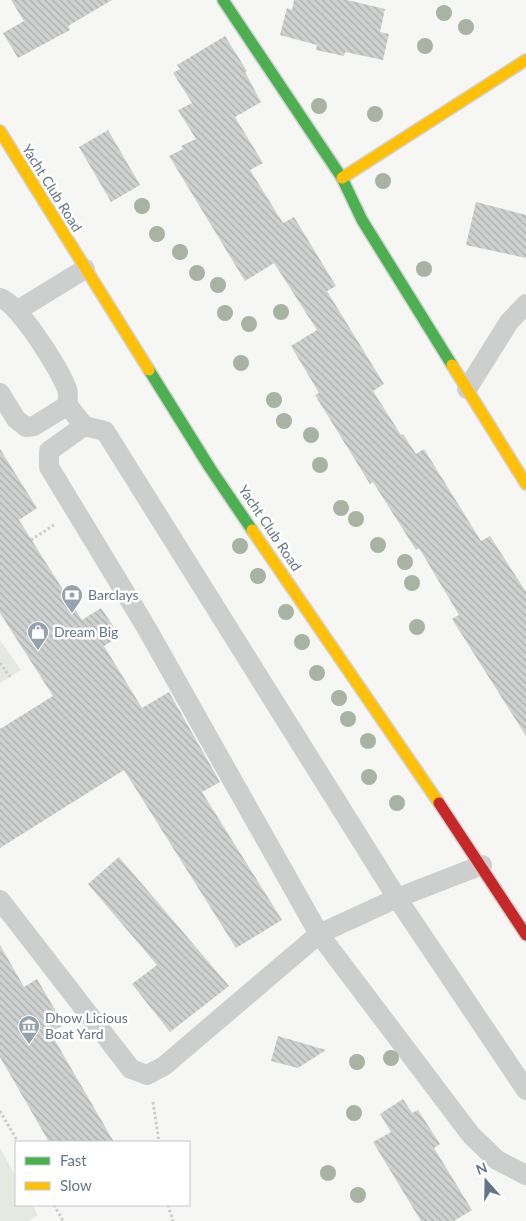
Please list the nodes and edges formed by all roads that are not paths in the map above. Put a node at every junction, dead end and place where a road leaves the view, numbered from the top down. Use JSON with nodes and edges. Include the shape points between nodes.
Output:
{"nodes":[{"id":1,"x":223,"y":0,"type":"edge"},
{"id":2,"x":526,"y":60,"type":"edge"},
{"id":3,"x":3,"y":142,"type":"edge"},
{"id":4,"x":342,"y":178,"type":"junction"},
{"id":5,"x":85,"y":269,"type":"junction"},
{"id":6,"x":0,"y":298,"type":"edge"},
{"id":7,"x":526,"y":304,"type":"edge"},
{"id":8,"x":18,"y":310,"type":"junction"},
{"id":9,"x":467,"y":389,"type":"junction"},
{"id":10,"x":0,"y":393,"type":"edge"},
{"id":11,"x":68,"y":405,"type":"junction"},
{"id":12,"x":84,"y":426,"type":"junction"},
{"id":13,"x":526,"y":484,"type":"edge"},
{"id":14,"x":482,"y":865,"type":"junction"},
{"id":15,"x":397,"y":898,"type":"junction"},
{"id":16,"x":0,"y":900,"type":"edge"},
{"id":17,"x":319,"y":934,"type":"junction"},
{"id":18,"x":526,"y":935,"type":"edge"},
{"id":19,"x":526,"y":1090,"type":"edge"},
{"id":20,"x":526,"y":1175,"type":"edge"}],
"edges":[{"from":1,"to":4,"type":"street"},
{"from":2,"to":4,"type":"street"},
{"from":3,"to":5,"type":"street","name":"Yacht Club Road"},
{"from":4,"to":9,"type":"street","via":[[362,220]]},
{"from":5,"to":8,"type":"lane"},
{"from":5,"to":14,"type":"street","name":"Yacht Club Road","via":[[210,468]]},
{"from":6,"to":8,"type":"lane"},
{"from":7,"to":9,"type":"lane","via":[[509,322]]},
{"from":8,"to":11,"type":"lane","via":[[68,390]]},
{"from":9,"to":13,"type":"street"},
{"from":10,"to":11,"type":"lane","via":[[16,419],[26,427],[34,426]]},
{"from":11,"to":12,"type":"lane"},
{"from":12,"to":15,"type":"lane","via":[[105,430]]},
{"from":12,"to":17,"type":"lane","via":[[49,451],[49,467],[146,627]]},
{"from":14,"to":15,"type":"lane"},
{"from":14,"to":18,"type":"street","name":"Yacht Club Road"},
{"from":15,"to":17,"type":"lane"},
{"from":15,"to":19,"type":"lane"},
{"from":16,"to":17,"type":"lane","via":[[131,1069],[147,1075],[164,1066]]},
{"from":17,"to":20,"type":"lane","via":[[472,1135],[497,1160]]}]}
